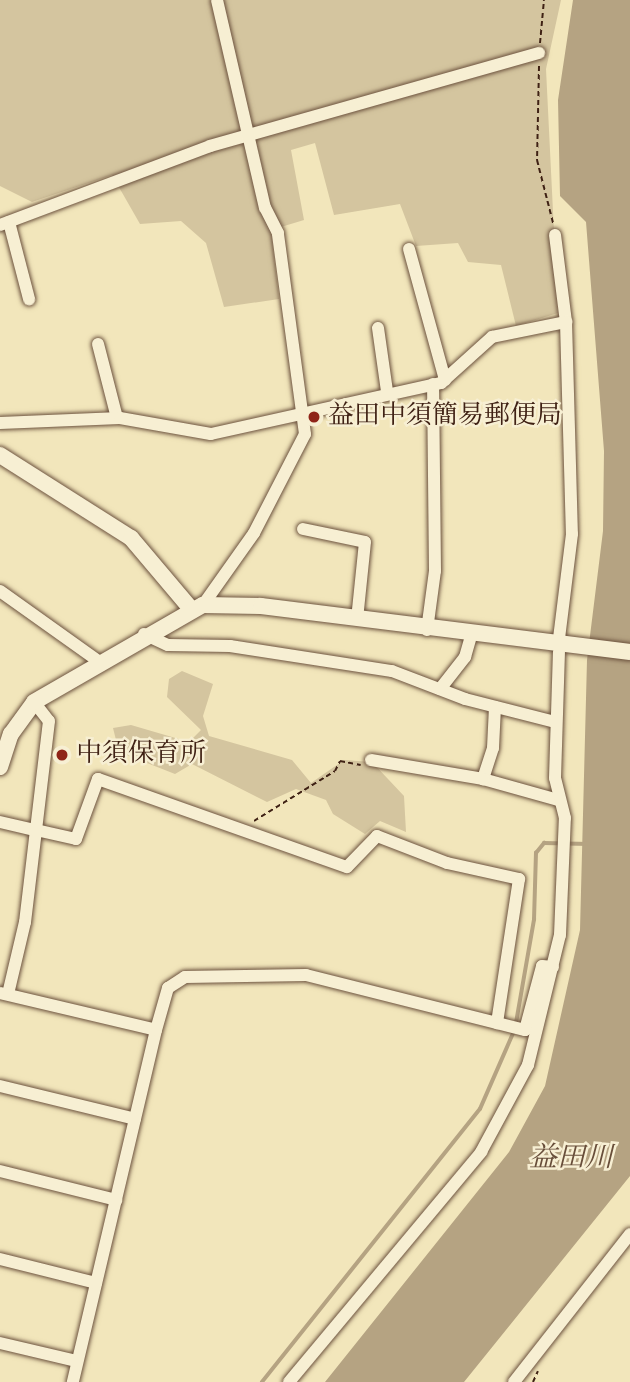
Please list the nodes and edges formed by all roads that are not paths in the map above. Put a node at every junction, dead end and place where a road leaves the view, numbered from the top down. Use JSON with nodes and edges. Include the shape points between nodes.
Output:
{"nodes":[{"id":1,"x":217,"y":0,"type":"edge"},
{"id":2,"x":539,"y":53,"type":"road end"},
{"id":3,"x":250,"y":136,"type":"junction"},
{"id":4,"x":5,"y":224,"type":"edge"},
{"id":5,"x":555,"y":234,"type":"road end"},
{"id":6,"x":409,"y":249,"type":"dead end"},
{"id":7,"x":29,"y":299,"type":"dead end"},
{"id":8,"x":566,"y":322,"type":"junction"},
{"id":9,"x":378,"y":328,"type":"dead end"},
{"id":10,"x":97,"y":344,"type":"dead end"},
{"id":11,"x":439,"y":382,"type":"junction"},
{"id":12,"x":387,"y":391,"type":"junction"},
{"id":13,"x":298,"y":412,"type":"junction"},
{"id":14,"x":117,"y":418,"type":"junction"},
{"id":15,"x":0,"y":422,"type":"edge"},
{"id":16,"x":0,"y":455,"type":"edge"},
{"id":17,"x":303,"y":529,"type":"dead end"},
{"id":18,"x":0,"y":592,"type":"edge"},
{"id":19,"x":197,"y":607,"type":"junction"},
{"id":20,"x":357,"y":619,"type":"junction"},
{"id":21,"x":427,"y":630,"type":"junction"},
{"id":22,"x":144,"y":634,"type":"junction"},
{"id":23,"x":471,"y":636,"type":"junction"},
{"id":24,"x":564,"y":646,"type":"junction"},
{"id":25,"x":630,"y":652,"type":"edge"},
{"id":26,"x":98,"y":661,"type":"junction"},
{"id":27,"x":440,"y":689,"type":"junction"},
{"id":28,"x":34,"y":702,"type":"junction"},
{"id":29,"x":495,"y":707,"type":"junction"},
{"id":30,"x":555,"y":722,"type":"junction"},
{"id":31,"x":371,"y":760,"type":"road end"},
{"id":32,"x":0,"y":767,"type":"edge"},
{"id":33,"x":483,"y":779,"type":"junction"},
{"id":34,"x":558,"y":800,"type":"junction"},
{"id":35,"x":0,"y":822,"type":"edge"},
{"id":36,"x":36,"y":830,"type":"junction"},
{"id":37,"x":553,"y":967,"type":"junction"},
{"id":38,"x":4,"y":994,"type":"edge"},
{"id":39,"x":497,"y":1023,"type":"junction"},
{"id":40,"x":156,"y":1030,"type":"junction"},
{"id":41,"x":0,"y":1086,"type":"edge"},
{"id":42,"x":135,"y":1119,"type":"junction"},
{"id":43,"x":0,"y":1171,"type":"edge"},
{"id":44,"x":116,"y":1200,"type":"junction"},
{"id":45,"x":630,"y":1234,"type":"edge"},
{"id":46,"x":0,"y":1259,"type":"edge"},
{"id":47,"x":96,"y":1283,"type":"junction"},
{"id":48,"x":0,"y":1343,"type":"edge"},
{"id":49,"x":77,"y":1361,"type":"junction"},
{"id":50,"x":73,"y":1382,"type":"edge"},
{"id":51,"x":289,"y":1382,"type":"edge"},
{"id":52,"x":514,"y":1382,"type":"edge"}],
"edges":[{"from":1,"to":3,"type":"street"},
{"from":2,"to":3,"type":"street"},
{"from":3,"to":4,"type":"street"},
{"from":3,"to":13,"type":"street","via":[[265,208],[278,233]]},
{"from":4,"to":7,"type":"street"},
{"from":5,"to":8,"type":"street"},
{"from":6,"to":11,"type":"street"},
{"from":8,"to":11,"type":"street","via":[[492,337]]},
{"from":8,"to":24,"type":"street","via":[[572,534]]},
{"from":9,"to":12,"type":"street"},
{"from":10,"to":14,"type":"street"},
{"from":11,"to":12,"type":"street"},
{"from":11,"to":21,"type":"street","via":[[435,571]]},
{"from":12,"to":13,"type":"street"},
{"from":13,"to":14,"type":"street","via":[[211,434]]},
{"from":13,"to":19,"type":"street","via":[[305,434],[301,448],[254,533]]},
{"from":14,"to":15,"type":"street"},
{"from":16,"to":19,"type":"street","via":[[131,538]]},
{"from":17,"to":20,"type":"street","via":[[365,542]]},
{"from":18,"to":26,"type":"street"},
{"from":19,"to":20,"type":"street"},
{"from":19,"to":22,"type":"street"},
{"from":20,"to":21,"type":"street"},
{"from":21,"to":23,"type":"street"},
{"from":22,"to":26,"type":"street"},
{"from":22,"to":27,"type":"street","via":[[168,645],[230,646],[336,668],[392,671]]},
{"from":23,"to":24,"type":"street"},
{"from":23,"to":27,"type":"street","via":[[465,657]]},
{"from":24,"to":25,"type":"street"},
{"from":24,"to":30,"type":"street"},
{"from":26,"to":28,"type":"street"},
{"from":27,"to":29,"type":"street"},
{"from":28,"to":32,"type":"street","via":[[11,734]]},
{"from":28,"to":36,"type":"street","via":[[49,721]]},
{"from":29,"to":30,"type":"street"},
{"from":29,"to":33,"type":"street","via":[[493,748]]},
{"from":30,"to":34,"type":"street"},
{"from":31,"to":33,"type":"street"},
{"from":33,"to":34,"type":"street"},
{"from":34,"to":37,"type":"street","via":[[565,818],[564,865]]},
{"from":35,"to":36,"type":"street"},
{"from":36,"to":38,"type":"street","via":[[25,922]]},
{"from":36,"to":39,"type":"street","via":[[76,839],[98,779],[347,867],[377,836],[447,863],[519,879]]},
{"from":37,"to":39,"type":"street","via":[[542,966],[525,1030]]},
{"from":37,"to":51,"type":"street","via":[[512,1105],[481,1152]]},
{"from":38,"to":40,"type":"street"},
{"from":39,"to":40,"type":"street","via":[[306,975],[185,977],[168,988]]},
{"from":40,"to":42,"type":"street"},
{"from":41,"to":42,"type":"street"},
{"from":42,"to":44,"type":"street"},
{"from":43,"to":44,"type":"street"},
{"from":44,"to":47,"type":"street"},
{"from":45,"to":52,"type":"street"},
{"from":46,"to":47,"type":"street"},
{"from":47,"to":49,"type":"street"},
{"from":48,"to":49,"type":"street"},
{"from":49,"to":50,"type":"street"}]}
